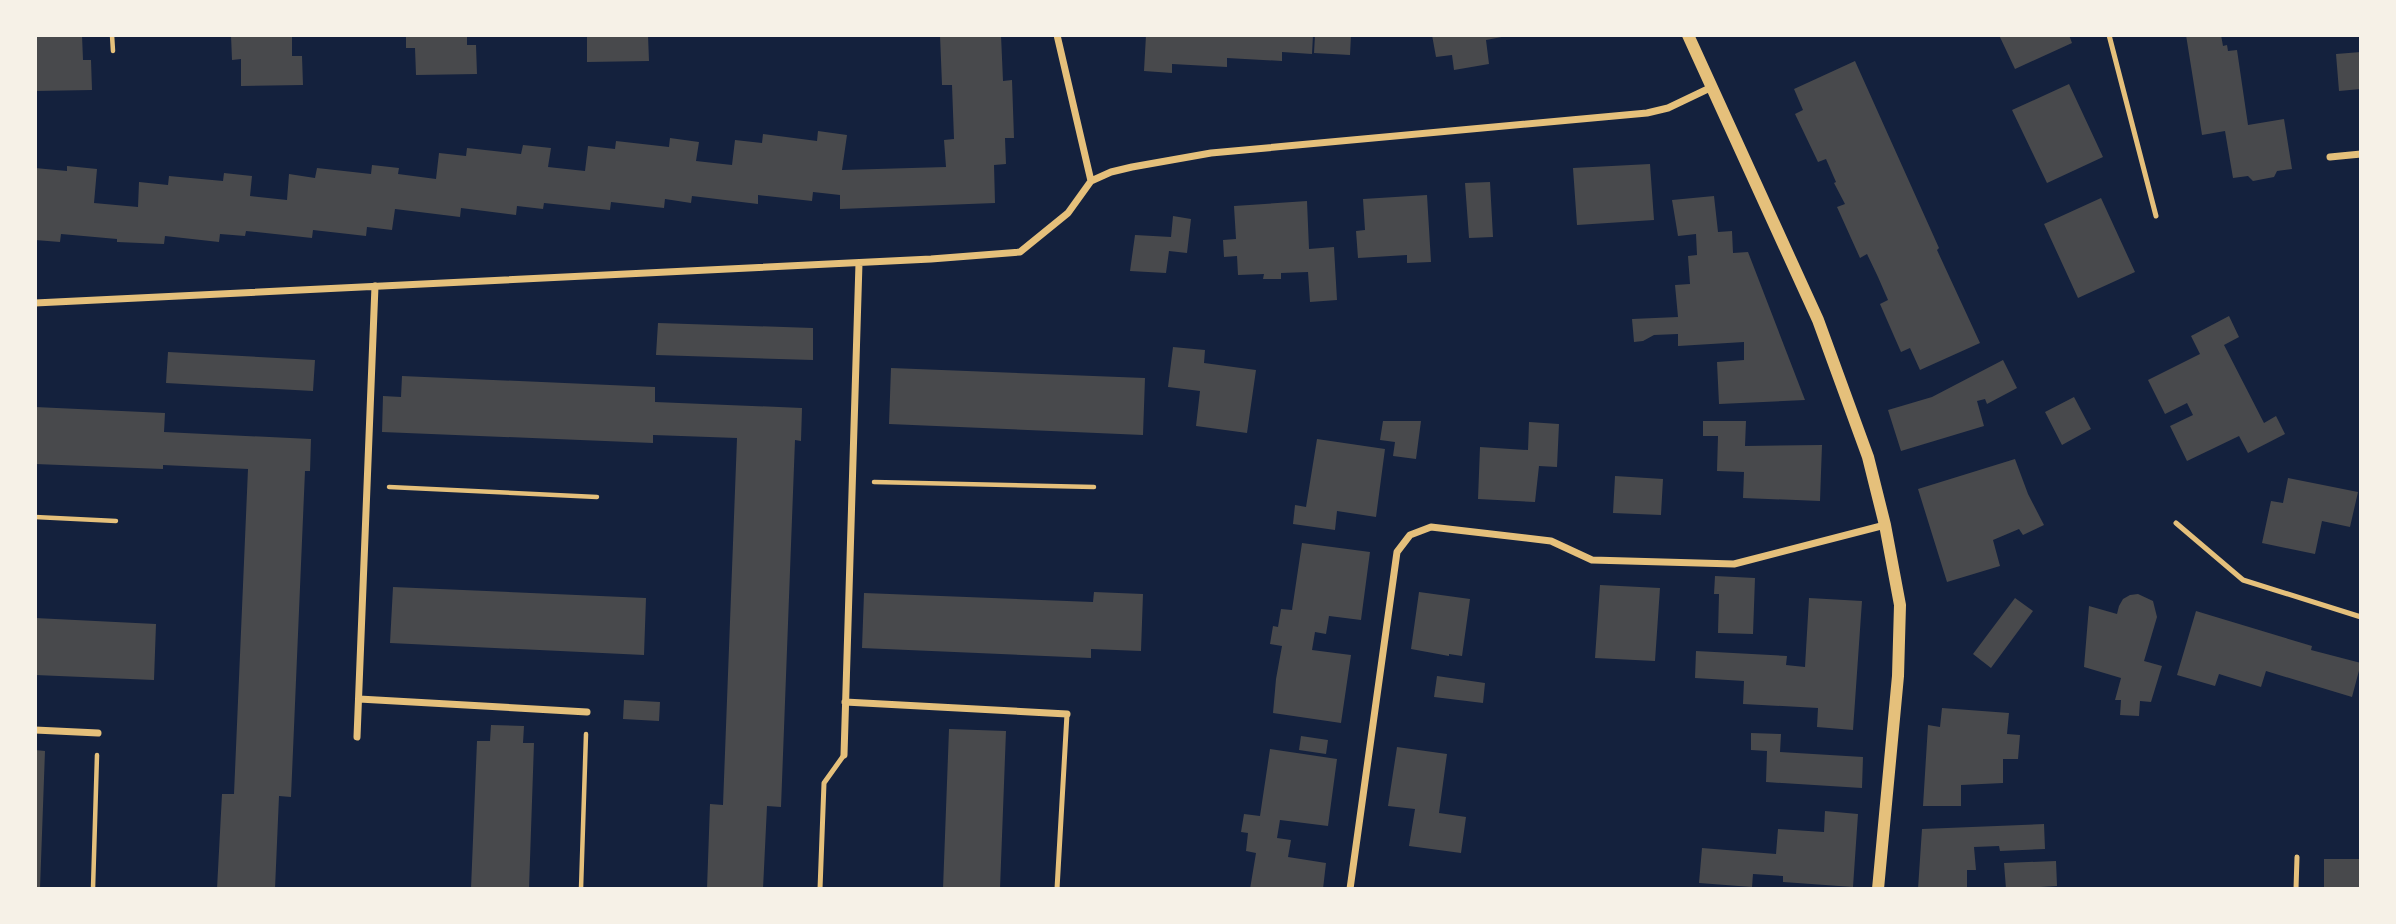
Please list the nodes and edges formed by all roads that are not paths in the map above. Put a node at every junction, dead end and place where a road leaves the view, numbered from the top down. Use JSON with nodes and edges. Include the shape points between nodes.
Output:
{"nodes":[{"id":1,"x":1057,"y":35,"type":"edge"},
{"id":2,"x":1688,"y":35,"type":"edge"},
{"id":3,"x":2109,"y":35,"type":"edge"},
{"id":4,"x":1712,"y":87,"type":"junction"},
{"id":5,"x":2361,"y":154,"type":"edge"},
{"id":6,"x":2330,"y":157,"type":"dead end"},
{"id":7,"x":1091,"y":181,"type":"junction"},
{"id":8,"x":2157,"y":216,"type":"dead end"},
{"id":9,"x":859,"y":263,"type":"junction"},
{"id":10,"x":375,"y":286,"type":"junction"},
{"id":11,"x":35,"y":303,"type":"edge"},
{"id":12,"x":2176,"y":523,"type":"dead end"},
{"id":13,"x":1885,"y":525,"type":"junction"},
{"id":14,"x":2361,"y":617,"type":"edge"},
{"id":15,"x":359,"y":699,"type":"junction"},
{"id":16,"x":845,"y":702,"type":"junction"},
{"id":17,"x":587,"y":712,"type":"road end"},
{"id":18,"x":1067,"y":714,"type":"joint"},
{"id":19,"x":35,"y":730,"type":"edge"},
{"id":20,"x":98,"y":733,"type":"road end"},
{"id":21,"x":357,"y":737,"type":"dead end"},
{"id":22,"x":844,"y":755,"type":"joint"},
{"id":23,"x":2297,"y":857,"type":"dead end"},
{"id":24,"x":820,"y":889,"type":"edge"},
{"id":25,"x":1057,"y":889,"type":"edge"},
{"id":26,"x":1350,"y":889,"type":"edge"},
{"id":27,"x":1878,"y":889,"type":"edge"},
{"id":28,"x":2296,"y":889,"type":"edge"}],
"edges":[{"from":1,"to":7,"type":"street"},
{"from":2,"to":4,"type":"street"},
{"from":3,"to":8,"type":"lane"},
{"from":4,"to":7,"type":"street","via":[[1647,113],[1210,153],[1132,167]]},
{"from":4,"to":13,"type":"street","via":[[1818,320],[1868,457]]},
{"from":5,"to":6,"type":"street"},
{"from":7,"to":9,"type":"street","via":[[1068,212],[1020,252]]},
{"from":9,"to":10,"type":"street"},
{"from":9,"to":16,"type":"street"},
{"from":10,"to":11,"type":"street"},
{"from":10,"to":15,"type":"street"},
{"from":12,"to":14,"type":"lane","via":[[2243,580]]},
{"from":13,"to":26,"type":"street","via":[[1734,564],[1592,560],[1551,541],[1431,527],[1410,535],[1397,552]]},
{"from":13,"to":27,"type":"street","via":[[1900,605]]},
{"from":15,"to":17,"type":"street"},
{"from":15,"to":21,"type":"street"},
{"from":16,"to":18,"type":"street"},
{"from":16,"to":22,"type":"street"},
{"from":18,"to":25,"type":"lane"},
{"from":19,"to":20,"type":"street"},
{"from":22,"to":24,"type":"lane","via":[[824,783]]},
{"from":23,"to":28,"type":"lane"}]}
